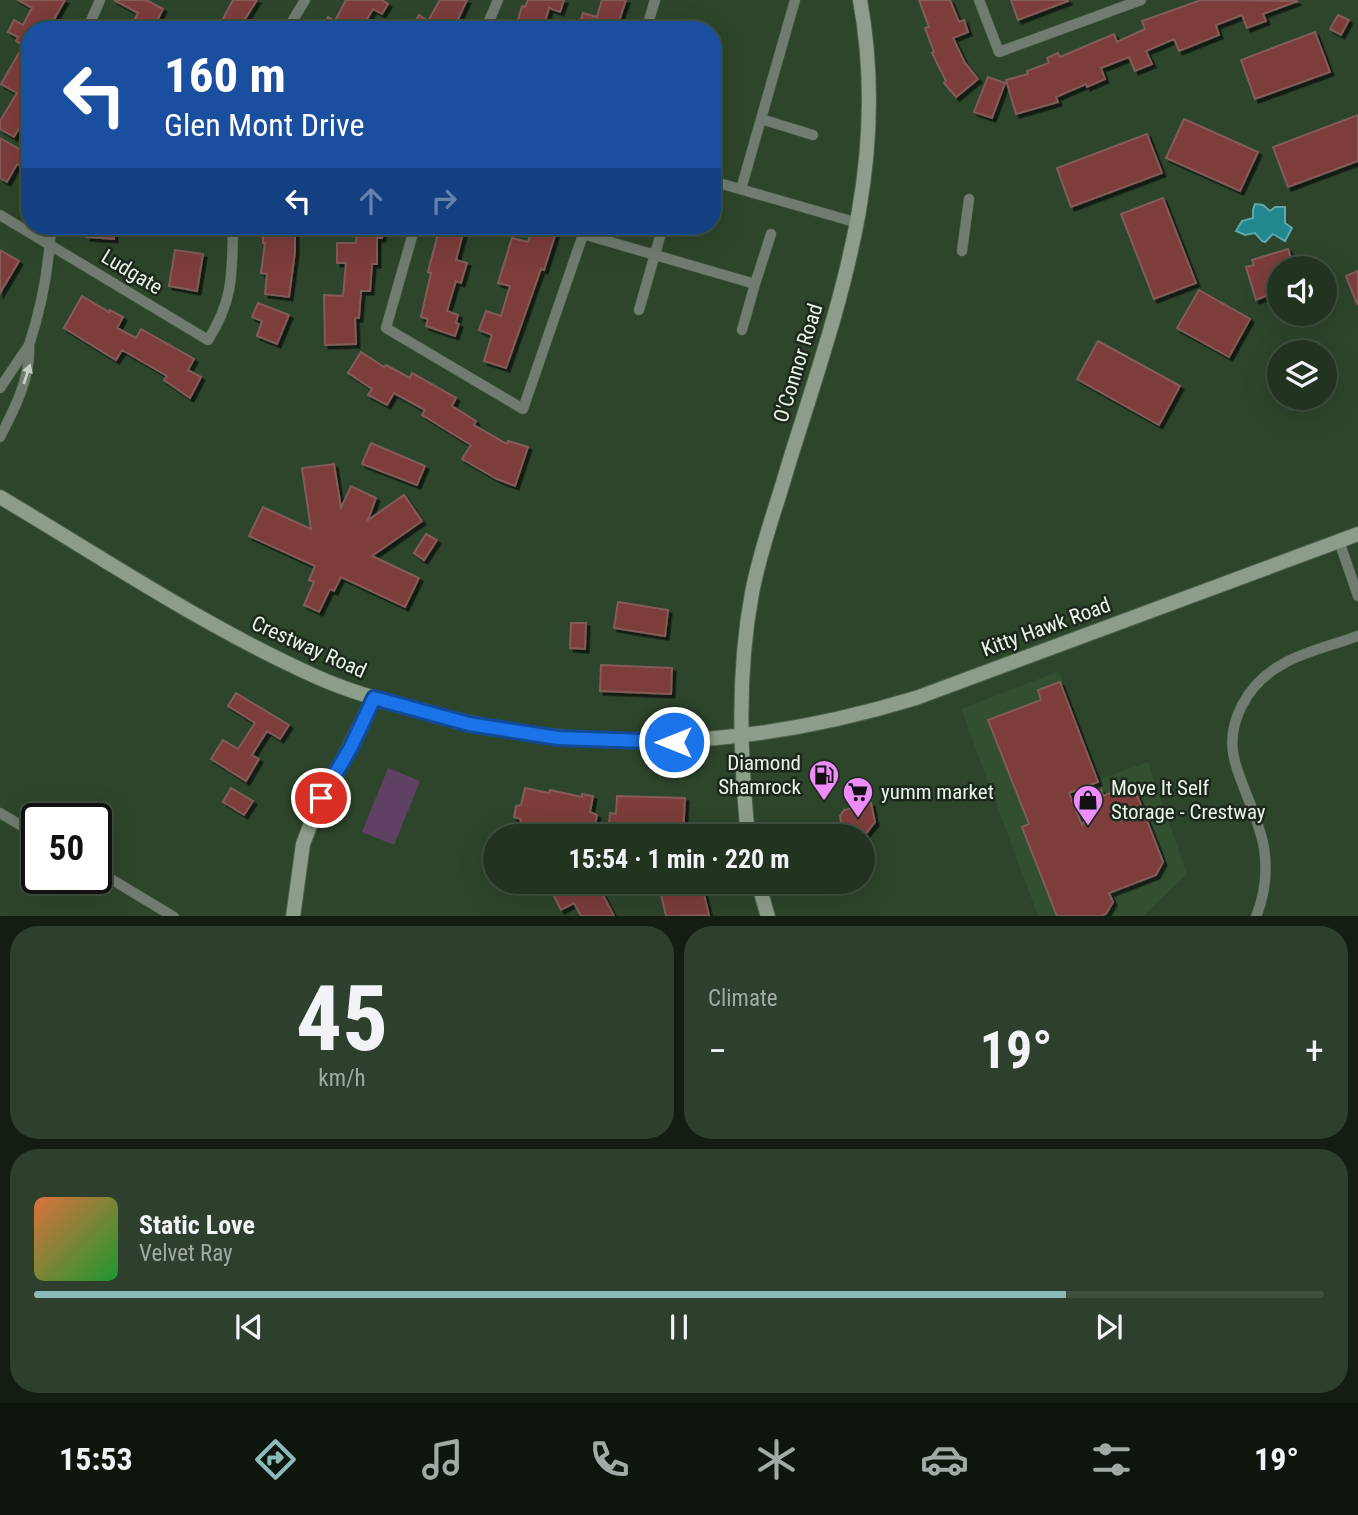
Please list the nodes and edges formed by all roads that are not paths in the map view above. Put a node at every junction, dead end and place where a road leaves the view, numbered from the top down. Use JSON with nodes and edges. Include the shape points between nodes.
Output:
{"nodes":[{"id":1,"x":100,"y":0,"type":"edge"},
{"id":2,"x":305,"y":0,"type":"edge"},
{"id":3,"x":498,"y":0,"type":"edge"},
{"id":4,"x":655,"y":0,"type":"edge"},
{"id":5,"x":796,"y":0,"type":"edge"},
{"id":6,"x":860,"y":0,"type":"edge"},
{"id":7,"x":979,"y":0,"type":"edge"},
{"id":8,"x":1141,"y":0,"type":"edge"},
{"id":9,"x":91,"y":21,"type":"edge"},
{"id":10,"x":292,"y":21,"type":"edge"},
{"id":11,"x":489,"y":21,"type":"edge"},
{"id":12,"x":649,"y":21,"type":"edge"},
{"id":13,"x":761,"y":119,"type":"junction"},
{"id":14,"x":813,"y":135,"type":"dead end"},
{"id":15,"x":721,"y":183,"type":"edge"},
{"id":16,"x":741,"y":189,"type":"junction"},
{"id":17,"x":969,"y":199,"type":"dead end"},
{"id":18,"x":0,"y":215,"type":"edge"},
{"id":19,"x":859,"y":223,"type":"junction"},
{"id":20,"x":21,"y":228,"type":"edge"},
{"id":21,"x":771,"y":234,"type":"dead end"},
{"id":22,"x":32,"y":235,"type":"edge"},
{"id":23,"x":51,"y":235,"type":"edge"},
{"id":24,"x":232,"y":235,"type":"edge"},
{"id":25,"x":412,"y":235,"type":"edge"},
{"id":26,"x":582,"y":235,"type":"edge"},
{"id":27,"x":598,"y":235,"type":"edge"},
{"id":28,"x":661,"y":235,"type":"edge"},
{"id":29,"x":50,"y":246,"type":"junction"},
{"id":30,"x":962,"y":251,"type":"dead end"},
{"id":31,"x":655,"y":255,"type":"junction"},
{"id":32,"x":755,"y":284,"type":"junction"},
{"id":33,"x":639,"y":310,"type":"dead end"},
{"id":34,"x":741,"y":330,"type":"dead end"},
{"id":35,"x":29,"y":345,"type":"junction"},
{"id":36,"x":0,"y":388,"type":"edge"},
{"id":37,"x":3,"y":425,"type":"edge"},
{"id":38,"x":0,"y":437,"type":"edge"},
{"id":39,"x":0,"y":497,"type":"edge"},
{"id":40,"x":1358,"y":534,"type":"edge"},
{"id":41,"x":1339,"y":541,"type":"junction"},
{"id":42,"x":1358,"y":596,"type":"edge"},
{"id":43,"x":1358,"y":636,"type":"edge"},
{"id":44,"x":374,"y":698,"type":"junction"},
{"id":45,"x":743,"y":736,"type":"junction"},
{"id":46,"x":0,"y":813,"type":"edge"},
{"id":47,"x":747,"y":824,"type":"edge"},
{"id":48,"x":21,"y":825,"type":"edge"},
{"id":49,"x":112,"y":879,"type":"edge"},
{"id":50,"x":762,"y":894,"type":"edge"},
{"id":51,"x":174,"y":916,"type":"edge"},
{"id":52,"x":293,"y":916,"type":"edge"},
{"id":53,"x":768,"y":916,"type":"edge"},
{"id":54,"x":1256,"y":916,"type":"edge"}],
"edges":[{"from":1,"to":9,"type":"street"},
{"from":2,"to":10,"type":"street"},
{"from":3,"to":11,"type":"street"},
{"from":4,"to":12,"type":"street"},
{"from":5,"to":13,"type":"street"},
{"from":6,"to":19,"type":"main road","name":"O'Connor Road","via":[[870,89],[867,170]]},
{"from":7,"to":8,"type":"street","via":[[999,52]]},
{"from":13,"to":14,"type":"street"},
{"from":13,"to":16,"type":"street"},
{"from":15,"to":16,"type":"street"},
{"from":16,"to":19,"type":"street"},
{"from":17,"to":30,"type":"street"},
{"from":18,"to":20,"type":"street","name":"Ludgate"},
{"from":19,"to":45,"type":"main road","name":"O'Connor Road","via":[[752,592],[743,665]]},
{"from":21,"to":32,"type":"street"},
{"from":22,"to":29,"type":"street","name":"Ludgate"},
{"from":23,"to":29,"type":"street"},
{"from":24,"to":29,"type":"street","name":"Ludgate","via":[[229,295],[208,340]]},
{"from":25,"to":26,"type":"street","via":[[386,328],[523,410]]},
{"from":27,"to":31,"type":"street"},
{"from":28,"to":31,"type":"street"},
{"from":29,"to":35,"type":"street"},
{"from":31,"to":32,"type":"street"},
{"from":31,"to":33,"type":"street"},
{"from":32,"to":34,"type":"street"},
{"from":35,"to":36,"type":"street"},
{"from":37,"to":35,"type":"street","one_way":true,"via":[[30,365]]},
{"from":37,"to":38,"type":"street"},
{"from":39,"to":44,"type":"main road","name":"Crestway Road","via":[[243,642],[318,678]]},
{"from":40,"to":41,"type":"main road","name":"Kitty Hawk Road"},
{"from":41,"to":42,"type":"street"},
{"from":41,"to":45,"type":"main road","name":"Kitty Hawk Road","via":[[916,698],[823,724]]},
{"from":43,"to":54,"type":"street","via":[[1285,662],[1260,679],[1243,702],[1233,748],[1264,847],[1266,886]]},
{"from":44,"to":45,"type":"main road","name":"Crestway Road","via":[[469,724],[558,738],[674,742]]},
{"from":44,"to":52,"type":"main road","via":[[313,818],[302,852]]},
{"from":45,"to":47,"type":"main road"},
{"from":46,"to":48,"type":"street"},
{"from":49,"to":51,"type":"street"},
{"from":50,"to":53,"type":"main road"}]}
